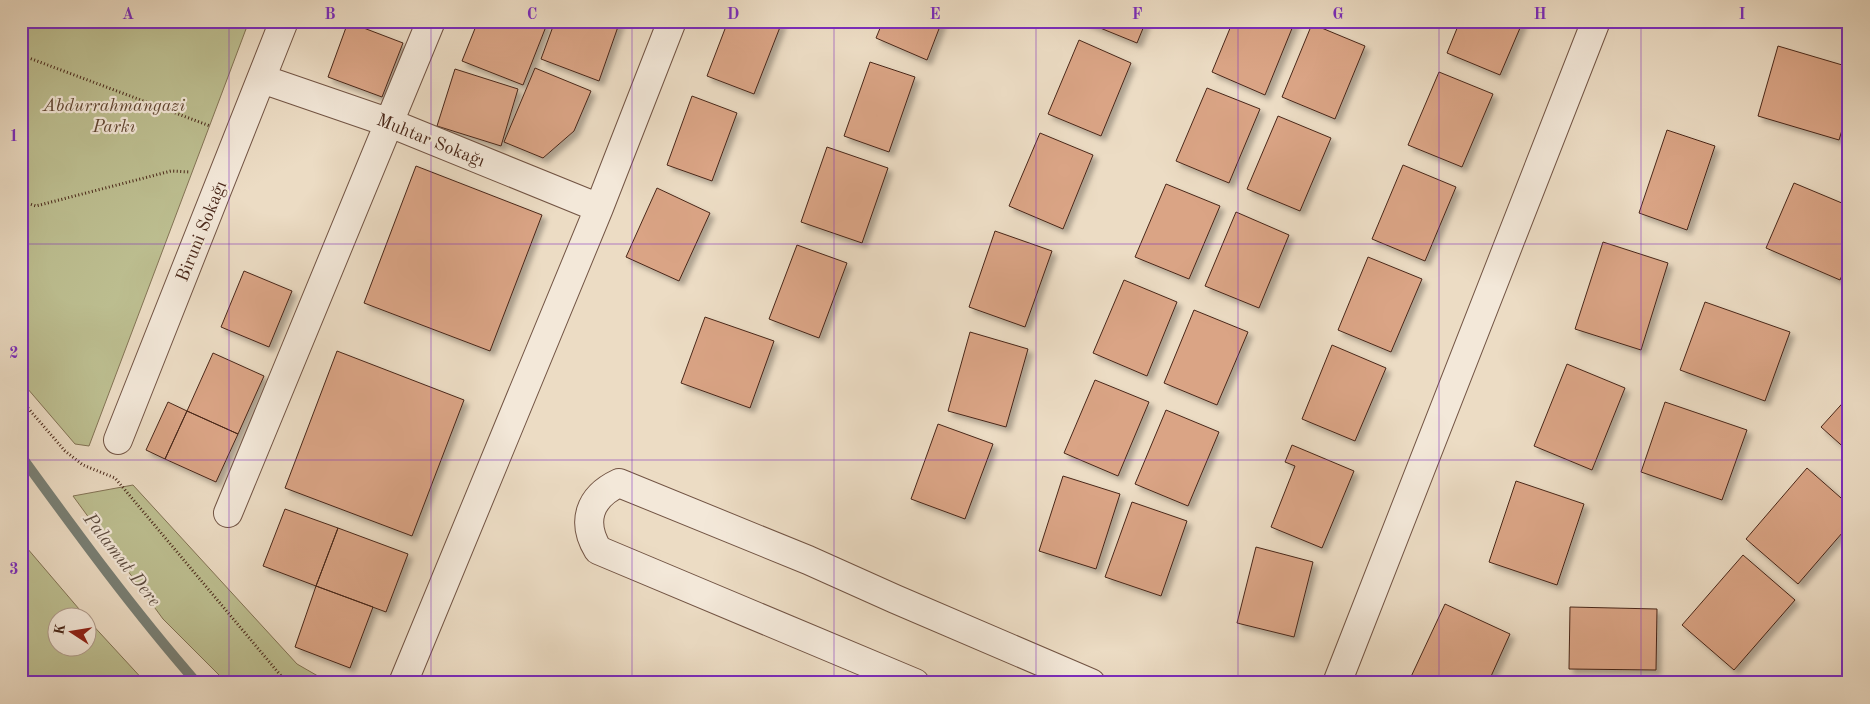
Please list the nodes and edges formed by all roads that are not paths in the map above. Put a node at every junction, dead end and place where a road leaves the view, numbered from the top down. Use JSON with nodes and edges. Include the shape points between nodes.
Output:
{"nodes":[{"id":1,"x":284,"y":21,"type":"edge"},
{"id":2,"x":431,"y":21,"type":"edge"},
{"id":3,"x":672,"y":21,"type":"edge"},
{"id":4,"x":1596,"y":21,"type":"edge"},
{"id":5,"x":262,"y":79,"type":"junction"},
{"id":6,"x":390,"y":123,"type":"junction"},
{"id":7,"x":599,"y":208,"type":"junction"},
{"id":8,"x":118,"y":440,"type":"dead end"},
{"id":9,"x":228,"y":513,"type":"dead end"},
{"id":10,"x":403,"y":683,"type":"edge"},
{"id":11,"x":915,"y":683,"type":"edge"},
{"id":12,"x":1091,"y":683,"type":"edge"},
{"id":13,"x":1338,"y":683,"type":"edge"}],
"edges":[{"from":1,"to":5,"type":"street","name":"Biruni Sokağı"},
{"from":2,"to":6,"type":"street"},
{"from":3,"to":7,"type":"street"},
{"from":4,"to":13,"type":"street"},
{"from":5,"to":6,"type":"street","name":"Muhtar Sokağı"},
{"from":5,"to":8,"type":"street","name":"Biruni Sokağı"},
{"from":6,"to":7,"type":"street","name":"Muhtar Sokağı"},
{"from":6,"to":9,"type":"street"},
{"from":7,"to":10,"type":"street"},
{"from":11,"to":12,"type":"street","via":[[598,550],[588,525],[596,499],[619,483],[808,560]]}]}
